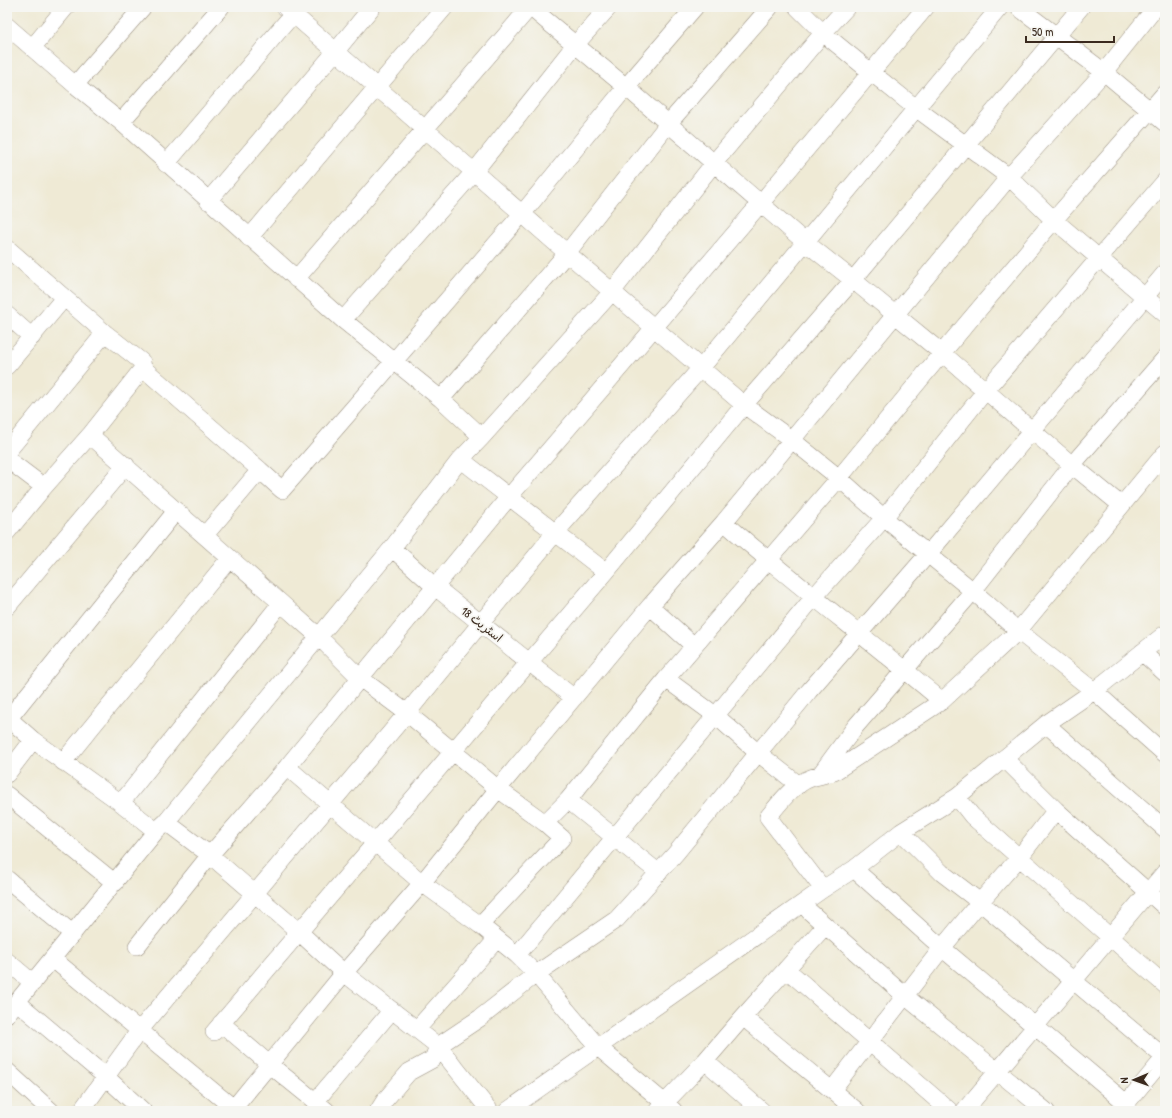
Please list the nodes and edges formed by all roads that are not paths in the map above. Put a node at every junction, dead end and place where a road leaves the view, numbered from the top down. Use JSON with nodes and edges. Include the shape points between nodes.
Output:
{"nodes":[{"id":1,"x":66,"y":7,"type":"edge"},
{"id":2,"x":143,"y":7,"type":"edge"},
{"id":3,"x":220,"y":7,"type":"edge"},
{"id":4,"x":372,"y":7,"type":"edge"},
{"id":5,"x":445,"y":7,"type":"edge"},
{"id":6,"x":608,"y":7,"type":"edge"},
{"id":7,"x":695,"y":7,"type":"edge"},
{"id":8,"x":770,"y":7,"type":"edge"},
{"id":9,"x":797,"y":7,"type":"edge"},
{"id":10,"x":847,"y":7,"type":"edge"},
{"id":11,"x":926,"y":7,"type":"edge"},
{"id":12,"x":1000,"y":7,"type":"edge"},
{"id":13,"x":1018,"y":7,"type":"edge"},
{"id":14,"x":1081,"y":7,"type":"edge"},
{"id":15,"x":1156,"y":7,"type":"edge"},
{"id":16,"x":292,"y":9,"type":"edge"},
{"id":17,"x":7,"y":26,"type":"edge"},
{"id":18,"x":823,"y":34,"type":"junction"},
{"id":19,"x":1056,"y":37,"type":"junction"},
{"id":20,"x":575,"y":45,"type":"junction"},
{"id":21,"x":32,"y":48,"type":"junction"},
{"id":22,"x":336,"y":51,"type":"junction"},
{"id":23,"x":1104,"y":72,"type":"junction"},
{"id":24,"x":872,"y":73,"type":"junction"},
{"id":25,"x":75,"y":85,"type":"junction"},
{"id":26,"x":626,"y":87,"type":"junction"},
{"id":27,"x":378,"y":88,"type":"junction"},
{"id":28,"x":1165,"y":93,"type":"edge"},
{"id":29,"x":917,"y":109,"type":"junction"},
{"id":30,"x":1151,"y":111,"type":"junction"},
{"id":31,"x":121,"y":122,"type":"junction"},
{"id":32,"x":1165,"y":123,"type":"edge"},
{"id":33,"x":668,"y":124,"type":"junction"},
{"id":34,"x":425,"y":130,"type":"junction"},
{"id":35,"x":966,"y":144,"type":"junction"},
{"id":36,"x":714,"y":163,"type":"junction"},
{"id":37,"x":166,"y":164,"type":"junction"},
{"id":38,"x":474,"y":172,"type":"junction"},
{"id":39,"x":1009,"y":177,"type":"junction"},
{"id":40,"x":1165,"y":181,"type":"edge"},
{"id":41,"x":208,"y":201,"type":"junction"},
{"id":42,"x":760,"y":204,"type":"junction"},
{"id":43,"x":522,"y":214,"type":"junction"},
{"id":44,"x":1054,"y":220,"type":"junction"},
{"id":45,"x":249,"y":238,"type":"junction"},
{"id":46,"x":805,"y":242,"type":"junction"},
{"id":47,"x":7,"y":248,"type":"edge"},
{"id":48,"x":567,"y":253,"type":"junction"},
{"id":49,"x":1099,"y":259,"type":"junction"},
{"id":50,"x":1165,"y":273,"type":"edge"},
{"id":51,"x":296,"y":279,"type":"junction"},
{"id":52,"x":853,"y":280,"type":"junction"},
{"id":53,"x":612,"y":292,"type":"junction"},
{"id":54,"x":1144,"y":297,"type":"junction"},
{"id":55,"x":64,"y":298,"type":"junction"},
{"id":56,"x":1165,"y":314,"type":"edge"},
{"id":57,"x":7,"y":315,"type":"edge"},
{"id":58,"x":896,"y":315,"type":"junction"},
{"id":59,"x":343,"y":320,"type":"junction"},
{"id":60,"x":654,"y":327,"type":"junction"},
{"id":61,"x":105,"y":333,"type":"junction"},
{"id":62,"x":32,"y":337,"type":"junction"},
{"id":63,"x":942,"y":353,"type":"junction"},
{"id":64,"x":1165,"y":358,"type":"edge"},
{"id":65,"x":394,"y":362,"type":"junction"},
{"id":66,"x":7,"y":366,"type":"edge"},
{"id":67,"x":143,"y":368,"type":"junction"},
{"id":68,"x":701,"y":368,"type":"junction"},
{"id":69,"x":986,"y":390,"type":"junction"},
{"id":70,"x":441,"y":399,"type":"junction"},
{"id":71,"x":744,"y":405,"type":"junction"},
{"id":72,"x":1032,"y":430,"type":"junction"},
{"id":73,"x":90,"y":435,"type":"junction"},
{"id":74,"x":482,"y":437,"type":"junction"},
{"id":75,"x":792,"y":440,"type":"junction"},
{"id":76,"x":7,"y":452,"type":"edge"},
{"id":77,"x":1165,"y":453,"type":"edge"},
{"id":78,"x":7,"y":459,"type":"edge"},
{"id":79,"x":459,"y":462,"type":"junction"},
{"id":80,"x":126,"y":465,"type":"junction"},
{"id":81,"x":1072,"y":465,"type":"junction"},
{"id":82,"x":260,"y":470,"type":"junction"},
{"id":83,"x":839,"y":478,"type":"junction"},
{"id":84,"x":44,"y":487,"type":"junction"},
{"id":85,"x":509,"y":496,"type":"junction"},
{"id":86,"x":1121,"y":505,"type":"junction"},
{"id":87,"x":176,"y":511,"type":"junction"},
{"id":88,"x":884,"y":518,"type":"junction"},
{"id":89,"x":724,"y":522,"type":"junction"},
{"id":90,"x":7,"y":532,"type":"edge"},
{"id":91,"x":555,"y":533,"type":"junction"},
{"id":92,"x":205,"y":535,"type":"junction"},
{"id":93,"x":392,"y":548,"type":"junction"},
{"id":94,"x":928,"y":554,"type":"junction"},
{"id":95,"x":230,"y":558,"type":"junction"},
{"id":96,"x":768,"y":561,"type":"junction"},
{"id":97,"x":606,"y":572,"type":"junction"},
{"id":98,"x":434,"y":586,"type":"junction"},
{"id":99,"x":973,"y":591,"type":"junction"},
{"id":100,"x":814,"y":597,"type":"junction"},
{"id":101,"x":281,"y":603,"type":"junction"},
{"id":102,"x":650,"y":606,"type":"junction"},
{"id":103,"x":7,"y":607,"type":"edge"},
{"id":104,"x":480,"y":622,"type":"junction"},
{"id":105,"x":1018,"y":631,"type":"junction"},
{"id":106,"x":859,"y":634,"type":"junction"},
{"id":107,"x":1165,"y":634,"type":"edge"},
{"id":108,"x":318,"y":636,"type":"junction"},
{"id":109,"x":694,"y":646,"type":"junction"},
{"id":110,"x":1142,"y":652,"type":"junction"},
{"id":111,"x":530,"y":661,"type":"junction"},
{"id":112,"x":905,"y":670,"type":"junction"},
{"id":113,"x":1165,"y":672,"type":"edge"},
{"id":114,"x":360,"y":678,"type":"junction"},
{"id":115,"x":666,"y":679,"type":"junction"},
{"id":116,"x":1094,"y":691,"type":"junction"},
{"id":117,"x":574,"y":698,"type":"junction"},
{"id":118,"x":942,"y":701,"type":"junction"},
{"id":119,"x":407,"y":713,"type":"junction"},
{"id":120,"x":715,"y":715,"type":"junction"},
{"id":121,"x":8,"y":718,"type":"edge"},
{"id":122,"x":1046,"y":724,"type":"junction"},
{"id":123,"x":33,"y":740,"type":"junction"},
{"id":124,"x":452,"y":751,"type":"junction"},
{"id":125,"x":758,"y":753,"type":"junction"},
{"id":126,"x":1165,"y":754,"type":"edge"},
{"id":127,"x":1004,"y":758,"type":"junction"},
{"id":128,"x":63,"y":762,"type":"junction"},
{"id":129,"x":288,"y":767,"type":"junction"},
{"id":130,"x":7,"y":774,"type":"edge"},
{"id":131,"x":819,"y":776,"type":"junction"},
{"id":132,"x":799,"y":785,"type":"junction"},
{"id":133,"x":498,"y":789,"type":"junction"},
{"id":134,"x":7,"y":795,"type":"edge"},
{"id":135,"x":957,"y":797,"type":"junction"},
{"id":136,"x":568,"y":800,"type":"junction"},
{"id":137,"x":121,"y":803,"type":"junction"},
{"id":138,"x":330,"y":805,"type":"junction"},
{"id":139,"x":1056,"y":810,"type":"junction"},
{"id":140,"x":545,"y":823,"type":"junction"},
{"id":141,"x":161,"y":826,"type":"junction"},
{"id":142,"x":1165,"y":829,"type":"edge"},
{"id":143,"x":901,"y":832,"type":"junction"},
{"id":144,"x":615,"y":837,"type":"junction"},
{"id":145,"x":375,"y":842,"type":"junction"},
{"id":146,"x":210,"y":855,"type":"junction"},
{"id":147,"x":1019,"y":858,"type":"junction"},
{"id":148,"x":854,"y":869,"type":"junction"},
{"id":149,"x":659,"y":872,"type":"junction"},
{"id":150,"x":1165,"y":872,"type":"edge"},
{"id":151,"x":7,"y":879,"type":"edge"},
{"id":152,"x":115,"y":883,"type":"junction"},
{"id":153,"x":422,"y":883,"type":"junction"},
{"id":154,"x":823,"y":889,"type":"junction"},
{"id":155,"x":1148,"y":892,"type":"junction"},
{"id":156,"x":256,"y":894,"type":"junction"},
{"id":157,"x":980,"y":902,"type":"junction"},
{"id":158,"x":1165,"y":907,"type":"edge"},
{"id":159,"x":809,"y":911,"type":"dead end"},
{"id":160,"x":480,"y":925,"type":"junction"},
{"id":161,"x":825,"y":926,"type":"junction"},
{"id":162,"x":298,"y":931,"type":"junction"},
{"id":163,"x":73,"y":934,"type":"junction"},
{"id":164,"x":1111,"y":937,"type":"junction"},
{"id":165,"x":497,"y":939,"type":"junction"},
{"id":166,"x":137,"y":946,"type":"dead end"},
{"id":167,"x":942,"y":948,"type":"junction"},
{"id":168,"x":517,"y":955,"type":"junction"},
{"id":169,"x":53,"y":959,"type":"junction"},
{"id":170,"x":7,"y":961,"type":"edge"},
{"id":171,"x":786,"y":969,"type":"junction"},
{"id":172,"x":344,"y":973,"type":"junction"},
{"id":173,"x":536,"y":974,"type":"junction"},
{"id":174,"x":1074,"y":981,"type":"junction"},
{"id":175,"x":33,"y":983,"type":"junction"},
{"id":176,"x":1165,"y":985,"type":"edge"},
{"id":177,"x":905,"y":996,"type":"junction"},
{"id":178,"x":12,"y":1008,"type":"edge"},
{"id":179,"x":392,"y":1010,"type":"junction"},
{"id":180,"x":743,"y":1017,"type":"junction"},
{"id":181,"x":1035,"y":1026,"type":"junction"},
{"id":182,"x":417,"y":1029,"type":"junction"},
{"id":183,"x":139,"y":1032,"type":"junction"},
{"id":184,"x":869,"y":1041,"type":"junction"},
{"id":185,"x":438,"y":1046,"type":"junction"},
{"id":186,"x":598,"y":1047,"type":"junction"},
{"id":187,"x":1165,"y":1057,"type":"edge"},
{"id":188,"x":705,"y":1061,"type":"junction"},
{"id":189,"x":269,"y":1064,"type":"junction"},
{"id":190,"x":7,"y":1070,"type":"edge"},
{"id":191,"x":998,"y":1071,"type":"junction"},
{"id":192,"x":106,"y":1077,"type":"junction"},
{"id":193,"x":832,"y":1090,"type":"junction"},
{"id":194,"x":321,"y":1106,"type":"edge"},
{"id":195,"x":1123,"y":1107,"type":"edge"},
{"id":196,"x":665,"y":1108,"type":"edge"},
{"id":197,"x":235,"y":1110,"type":"edge"},
{"id":198,"x":51,"y":1111,"type":"edge"},
{"id":199,"x":81,"y":1111,"type":"edge"},
{"id":200,"x":144,"y":1111,"type":"edge"},
{"id":201,"x":378,"y":1111,"type":"edge"},
{"id":202,"x":490,"y":1111,"type":"edge"},
{"id":203,"x":507,"y":1111,"type":"edge"},
{"id":204,"x":762,"y":1111,"type":"edge"},
{"id":205,"x":857,"y":1111,"type":"edge"},
{"id":206,"x":950,"y":1111,"type":"edge"},
{"id":207,"x":964,"y":1111,"type":"edge"},
{"id":208,"x":1046,"y":1111,"type":"edge"}],
"edges":[{"from":1,"to":21,"type":"street"},
{"from":2,"to":25,"type":"street"},
{"from":3,"to":31,"type":"street"},
{"from":4,"to":22,"type":"street"},
{"from":5,"to":27,"type":"street"},
{"from":6,"to":20,"type":"street"},
{"from":7,"to":26,"type":"street"},
{"from":8,"to":33,"type":"street"},
{"from":9,"to":18,"type":"street"},
{"from":10,"to":18,"type":"street"},
{"from":11,"to":24,"type":"street"},
{"from":12,"to":29,"type":"street"},
{"from":13,"to":19,"type":"street"},
{"from":14,"to":19,"type":"street"},
{"from":15,"to":23,"type":"street"},
{"from":16,"to":22,"type":"street"},
{"from":16,"to":37,"type":"street"},
{"from":17,"to":21,"type":"street"},
{"from":18,"to":24,"type":"street"},
{"from":18,"to":36,"type":"street"},
{"from":19,"to":23,"type":"street"},
{"from":19,"to":35,"type":"street"},
{"from":20,"to":26,"type":"street"},
{"from":20,"to":34,"type":"street","via":[[530,7]]},
{"from":20,"to":38,"type":"street"},
{"from":21,"to":25,"type":"street"},
{"from":22,"to":27,"type":"street"},
{"from":22,"to":41,"type":"street"},
{"from":23,"to":30,"type":"street"},
{"from":23,"to":39,"type":"street"},
{"from":24,"to":29,"type":"street"},
{"from":24,"to":42,"type":"street"},
{"from":25,"to":31,"type":"street"},
{"from":26,"to":33,"type":"street"},
{"from":26,"to":43,"type":"street"},
{"from":27,"to":34,"type":"street"},
{"from":27,"to":45,"type":"street"},
{"from":28,"to":30,"type":"street"},
{"from":29,"to":35,"type":"street"},
{"from":29,"to":46,"type":"street"},
{"from":30,"to":32,"type":"street"},
{"from":30,"to":44,"type":"street"},
{"from":31,"to":37,"type":"street"},
{"from":33,"to":36,"type":"street"},
{"from":33,"to":48,"type":"street"},
{"from":34,"to":38,"type":"street"},
{"from":34,"to":51,"type":"street"},
{"from":35,"to":39,"type":"street"},
{"from":35,"to":52,"type":"street"},
{"from":36,"to":42,"type":"street"},
{"from":36,"to":53,"type":"street"},
{"from":37,"to":41,"type":"street"},
{"from":38,"to":43,"type":"street"},
{"from":38,"to":59,"type":"street"},
{"from":39,"to":44,"type":"street"},
{"from":39,"to":58,"type":"street"},
{"from":40,"to":49,"type":"street"},
{"from":41,"to":45,"type":"street"},
{"from":42,"to":46,"type":"street"},
{"from":42,"to":60,"type":"street"},
{"from":43,"to":48,"type":"street"},
{"from":43,"to":65,"type":"street"},
{"from":44,"to":49,"type":"street"},
{"from":44,"to":63,"type":"street"},
{"from":45,"to":51,"type":"street"},
{"from":46,"to":52,"type":"street"},
{"from":46,"to":68,"type":"street"},
{"from":47,"to":55,"type":"street"},
{"from":48,"to":53,"type":"street"},
{"from":48,"to":70,"type":"street"},
{"from":49,"to":54,"type":"street"},
{"from":49,"to":69,"type":"street"},
{"from":50,"to":54,"type":"street"},
{"from":51,"to":59,"type":"street"},
{"from":52,"to":58,"type":"street"},
{"from":52,"to":71,"type":"street"},
{"from":53,"to":60,"type":"street"},
{"from":53,"to":74,"type":"street"},
{"from":54,"to":56,"type":"street"},
{"from":54,"to":72,"type":"street"},
{"from":55,"to":61,"type":"street"},
{"from":55,"to":62,"type":"street"},
{"from":57,"to":62,"type":"street"},
{"from":58,"to":63,"type":"street"},
{"from":58,"to":75,"type":"street"},
{"from":59,"to":65,"type":"street"},
{"from":60,"to":68,"type":"street"},
{"from":60,"to":85,"type":"street"},
{"from":61,"to":67,"type":"street","via":[[142,362]]},
{"from":61,"to":76,"type":"street"},
{"from":62,"to":66,"type":"street"},
{"from":63,"to":69,"type":"street"},
{"from":63,"to":83,"type":"street"},
{"from":64,"to":81,"type":"street"},
{"from":65,"to":70,"type":"street"},
{"from":65,"to":82,"type":"street","via":[[282,490]]},
{"from":67,"to":73,"type":"street"},
{"from":67,"to":82,"type":"street"},
{"from":68,"to":71,"type":"street"},
{"from":68,"to":91,"type":"street"},
{"from":69,"to":72,"type":"street"},
{"from":69,"to":88,"type":"street"},
{"from":70,"to":74,"type":"street"},
{"from":71,"to":75,"type":"street"},
{"from":71,"to":97,"type":"street"},
{"from":72,"to":81,"type":"street"},
{"from":72,"to":94,"type":"street"},
{"from":73,"to":80,"type":"street"},
{"from":73,"to":84,"type":"street"},
{"from":74,"to":79,"type":"street"},
{"from":75,"to":83,"type":"street"},
{"from":75,"to":89,"type":"street"},
{"from":77,"to":86,"type":"street"},
{"from":78,"to":84,"type":"street"},
{"from":79,"to":85,"type":"street","via":[[468,465]]},
{"from":79,"to":93,"type":"street"},
{"from":80,"to":87,"type":"street"},
{"from":80,"to":103,"type":"street"},
{"from":81,"to":86,"type":"street"},
{"from":81,"to":99,"type":"street"},
{"from":82,"to":92,"type":"street"},
{"from":83,"to":88,"type":"street"},
{"from":83,"to":96,"type":"street"},
{"from":84,"to":90,"type":"street"},
{"from":85,"to":91,"type":"street"},
{"from":85,"to":98,"type":"street"},
{"from":86,"to":105,"type":"street"},
{"from":87,"to":92,"type":"street"},
{"from":87,"to":121,"type":"street"},
{"from":88,"to":94,"type":"street"},
{"from":88,"to":100,"type":"street"},
{"from":89,"to":96,"type":"street"},
{"from":89,"to":102,"type":"street"},
{"from":91,"to":97,"type":"street"},
{"from":91,"to":104,"type":"street"},
{"from":92,"to":95,"type":"street"},
{"from":93,"to":98,"type":"street","name":"اسٹریٹ 18"},
{"from":93,"to":108,"type":"street"},
{"from":94,"to":99,"type":"street"},
{"from":94,"to":106,"type":"street"},
{"from":95,"to":101,"type":"street"},
{"from":95,"to":128,"type":"street"},
{"from":96,"to":100,"type":"street"},
{"from":96,"to":109,"type":"street"},
{"from":97,"to":111,"type":"street"},
{"from":98,"to":104,"type":"street","name":"اسٹریٹ 18"},
{"from":98,"to":114,"type":"street"},
{"from":99,"to":105,"type":"street"},
{"from":99,"to":112,"type":"street"},
{"from":100,"to":106,"type":"street"},
{"from":100,"to":120,"type":"street"},
{"from":101,"to":108,"type":"street"},
{"from":101,"to":137,"type":"street"},
{"from":102,"to":109,"type":"street"},
{"from":102,"to":117,"type":"street"},
{"from":104,"to":111,"type":"street","name":"اسٹریٹ 18"},
{"from":104,"to":119,"type":"street"},
{"from":105,"to":116,"type":"street"},
{"from":105,"to":118,"type":"street"},
{"from":106,"to":112,"type":"street"},
{"from":106,"to":125,"type":"street"},
{"from":107,"to":110,"type":"street"},
{"from":108,"to":114,"type":"street"},
{"from":108,"to":141,"type":"street"},
{"from":109,"to":115,"type":"street"},
{"from":110,"to":113,"type":"street"},
{"from":110,"to":116,"type":"street"},
{"from":111,"to":117,"type":"street","name":"اسٹریٹ 18"},
{"from":111,"to":124,"type":"street"},
{"from":112,"to":118,"type":"street"},
{"from":112,"to":131,"type":"street","via":[[855,727]]},
{"from":114,"to":119,"type":"street"},
{"from":114,"to":129,"type":"street"},
{"from":115,"to":120,"type":"street"},
{"from":115,"to":136,"type":"street"},
{"from":116,"to":122,"type":"street"},
{"from":116,"to":126,"type":"street"},
{"from":117,"to":133,"type":"street"},
{"from":118,"to":131,"type":"street","via":[[834,772]]},
{"from":119,"to":124,"type":"street"},
{"from":119,"to":138,"type":"street"},
{"from":120,"to":125,"type":"street"},
{"from":120,"to":144,"type":"street"},
{"from":121,"to":123,"type":"street"},
{"from":122,"to":127,"type":"street"},
{"from":122,"to":142,"type":"street"},
{"from":123,"to":128,"type":"street"},
{"from":123,"to":130,"type":"street"},
{"from":124,"to":133,"type":"street"},
{"from":124,"to":145,"type":"street"},
{"from":125,"to":132,"type":"street"},
{"from":125,"to":149,"type":"street"},
{"from":127,"to":135,"type":"street"},
{"from":127,"to":139,"type":"street"},
{"from":128,"to":137,"type":"street"},
{"from":129,"to":138,"type":"street"},
{"from":129,"to":146,"type":"street"},
{"from":131,"to":132,"type":"street"},
{"from":132,"to":154,"type":"street","via":[[768,817]]},
{"from":133,"to":140,"type":"street"},
{"from":133,"to":153,"type":"street"},
{"from":134,"to":152,"type":"street"},
{"from":135,"to":143,"type":"street"},
{"from":135,"to":147,"type":"street","via":[[972,816]]},
{"from":136,"to":140,"type":"street"},
{"from":136,"to":144,"type":"street"},
{"from":137,"to":141,"type":"street"},
{"from":138,"to":145,"type":"street"},
{"from":138,"to":156,"type":"street"},
{"from":139,"to":147,"type":"street"},
{"from":139,"to":155,"type":"street"},
{"from":140,"to":160,"type":"street","via":[[562,838]]},
{"from":141,"to":146,"type":"street"},
{"from":141,"to":152,"type":"street"},
{"from":143,"to":148,"type":"street"},
{"from":143,"to":157,"type":"street","via":[[942,873]]},
{"from":144,"to":149,"type":"street"},
{"from":144,"to":168,"type":"street"},
{"from":145,"to":153,"type":"street"},
{"from":145,"to":162,"type":"street"},
{"from":146,"to":156,"type":"street"},
{"from":146,"to":166,"type":"street"},
{"from":147,"to":157,"type":"street"},
{"from":147,"to":164,"type":"street"},
{"from":148,"to":154,"type":"street"},
{"from":148,"to":167,"type":"street"},
{"from":149,"to":173,"type":"street","via":[[617,919]]},
{"from":150,"to":155,"type":"street"},
{"from":151,"to":163,"type":"street"},
{"from":152,"to":163,"type":"street"},
{"from":153,"to":160,"type":"street"},
{"from":153,"to":172,"type":"street"},
{"from":154,"to":186,"type":"street"},
{"from":155,"to":158,"type":"street"},
{"from":155,"to":164,"type":"street"},
{"from":156,"to":162,"type":"street"},
{"from":156,"to":183,"type":"street"},
{"from":157,"to":167,"type":"street"},
{"from":157,"to":174,"type":"street"},
{"from":159,"to":161,"type":"street"},
{"from":160,"to":165,"type":"street"},
{"from":161,"to":171,"type":"street"},
{"from":161,"to":177,"type":"street"},
{"from":162,"to":172,"type":"street"},
{"from":162,"to":189,"type":"street","via":[[217,1027]]},
{"from":163,"to":169,"type":"street"},
{"from":164,"to":174,"type":"street"},
{"from":164,"to":176,"type":"street"},
{"from":165,"to":168,"type":"street"},
{"from":165,"to":182,"type":"street"},
{"from":167,"to":177,"type":"street"},
{"from":167,"to":181,"type":"street"},
{"from":168,"to":173,"type":"street"},
{"from":169,"to":175,"type":"street"},
{"from":169,"to":183,"type":"street"},
{"from":170,"to":175,"type":"street"},
{"from":171,"to":180,"type":"street"},
{"from":171,"to":184,"type":"street"},
{"from":172,"to":179,"type":"street"},
{"from":172,"to":189,"type":"street"},
{"from":173,"to":185,"type":"street","via":[[480,1018]]},
{"from":173,"to":186,"type":"street"},
{"from":174,"to":181,"type":"street"},
{"from":174,"to":187,"type":"street"},
{"from":175,"to":178,"type":"street"},
{"from":177,"to":184,"type":"street"},
{"from":177,"to":191,"type":"street"},
{"from":178,"to":192,"type":"street"},
{"from":179,"to":182,"type":"street"},
{"from":179,"to":194,"type":"street"},
{"from":180,"to":188,"type":"street"},
{"from":180,"to":193,"type":"street"},
{"from":181,"to":191,"type":"street"},
{"from":181,"to":195,"type":"street"},
{"from":182,"to":185,"type":"street"},
{"from":183,"to":192,"type":"street"},
{"from":183,"to":197,"type":"street"},
{"from":184,"to":193,"type":"street"},
{"from":184,"to":206,"type":"street"},
{"from":185,"to":201,"type":"street","via":[[433,1059],[409,1072]]},
{"from":185,"to":202,"type":"street"},
{"from":186,"to":196,"type":"street"},
{"from":186,"to":203,"type":"street"},
{"from":187,"to":195,"type":"street"},
{"from":188,"to":196,"type":"street"},
{"from":188,"to":204,"type":"street"},
{"from":189,"to":194,"type":"street"},
{"from":189,"to":197,"type":"street"},
{"from":190,"to":198,"type":"street"},
{"from":191,"to":207,"type":"street"},
{"from":191,"to":208,"type":"street"},
{"from":192,"to":199,"type":"street"},
{"from":192,"to":200,"type":"street"},
{"from":193,"to":205,"type":"street"}]}
